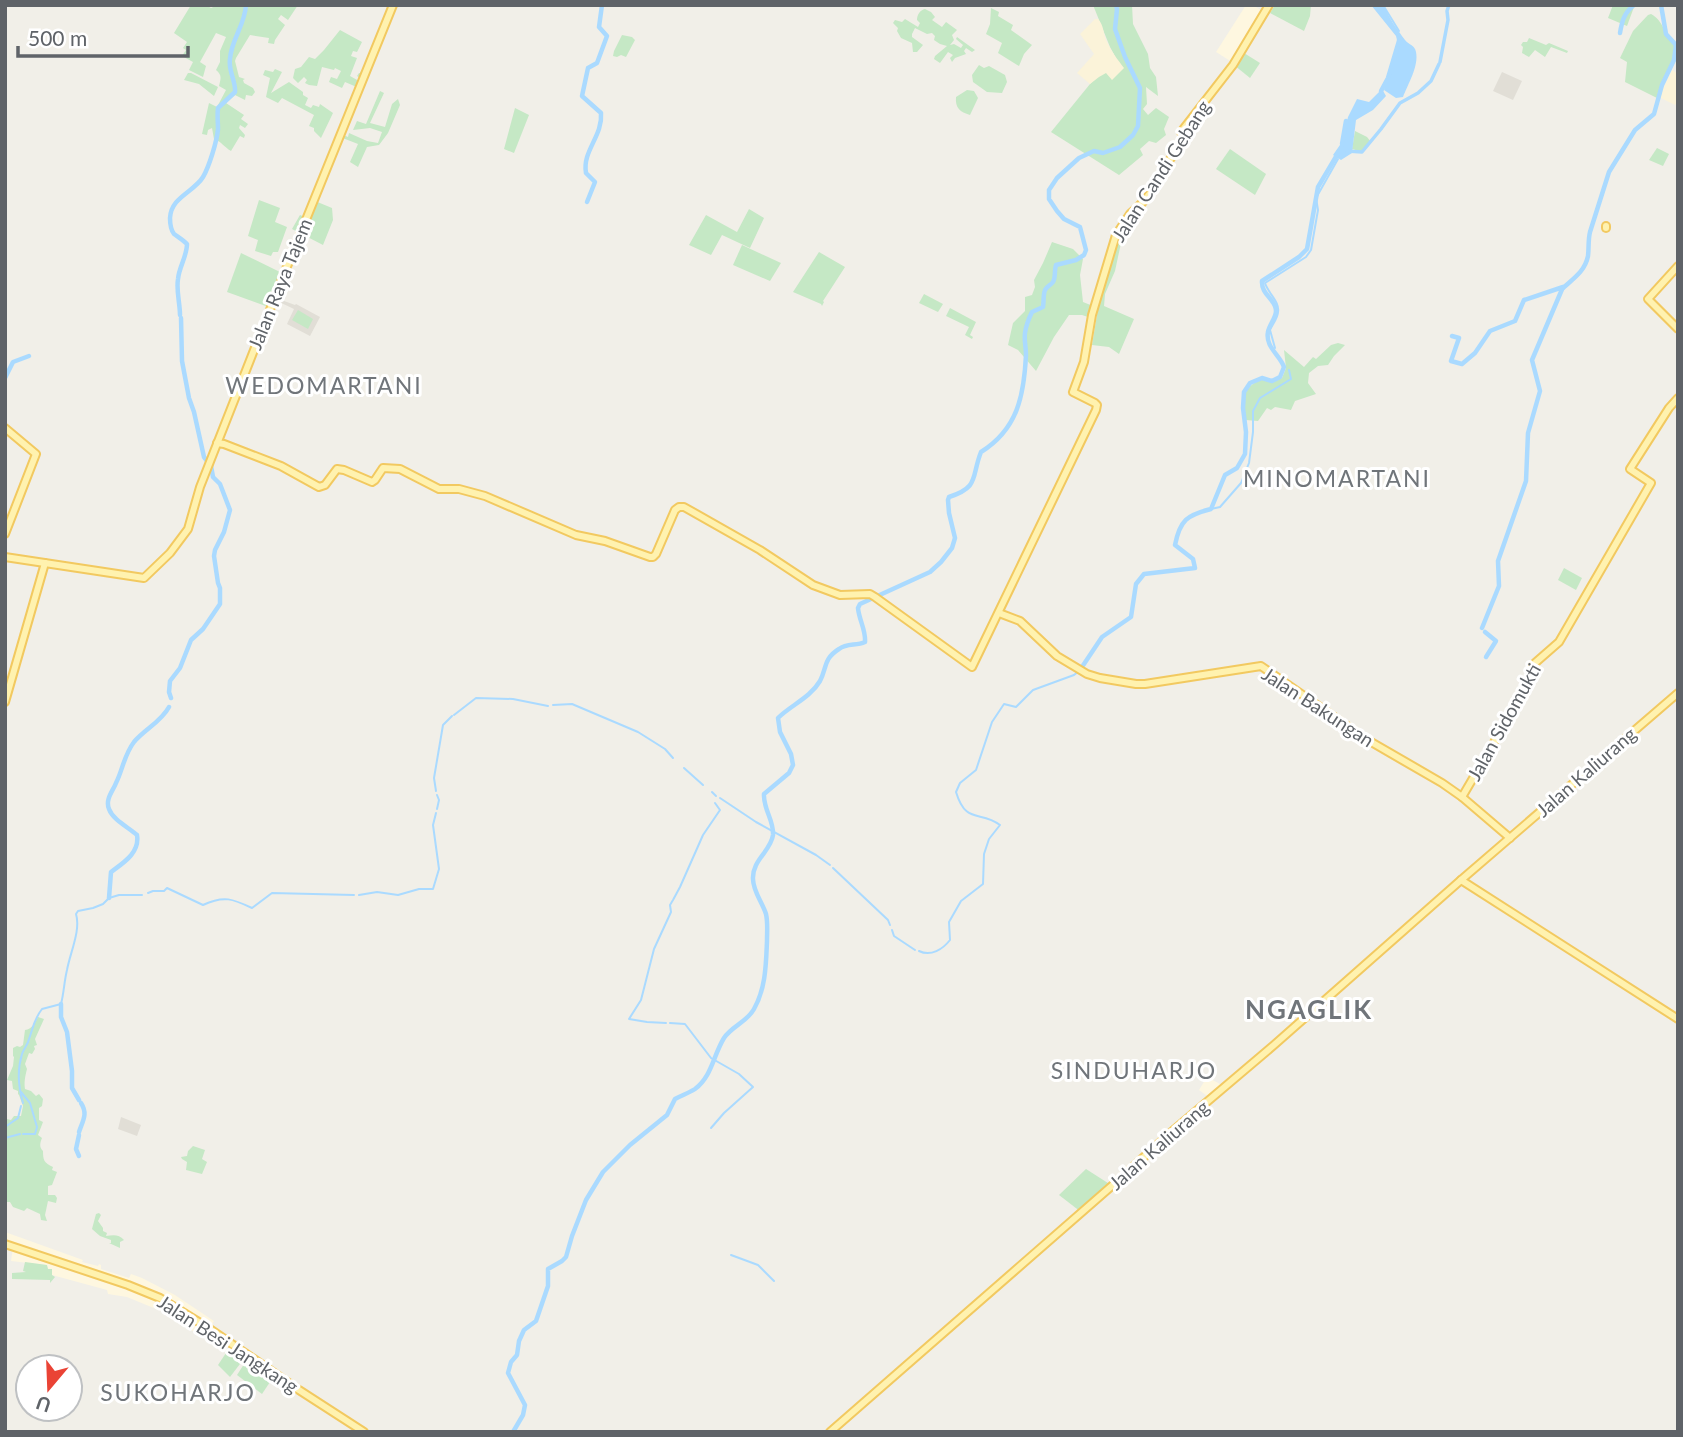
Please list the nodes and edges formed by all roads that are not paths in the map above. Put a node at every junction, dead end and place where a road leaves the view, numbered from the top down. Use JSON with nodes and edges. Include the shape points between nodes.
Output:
{"nodes":[{"id":1,"x":393,"y":5,"type":"edge"},
{"id":2,"x":1269,"y":5,"type":"edge"},
{"id":3,"x":1678,"y":266,"type":"edge"},
{"id":4,"x":1678,"y":329,"type":"edge"},
{"id":5,"x":1678,"y":398,"type":"edge"},
{"id":6,"x":5,"y":428,"type":"edge"},
{"id":7,"x":220,"y":442,"type":"junction"},
{"id":8,"x":5,"y":534,"type":"edge"},
{"id":9,"x":5,"y":557,"type":"edge"},
{"id":10,"x":45,"y":563,"type":"junction"},
{"id":11,"x":999,"y":613,"type":"junction"},
{"id":12,"x":1678,"y":693,"type":"edge"},
{"id":13,"x":5,"y":702,"type":"edge"},
{"id":14,"x":1462,"y":797,"type":"junction"},
{"id":15,"x":1510,"y":838,"type":"junction"},
{"id":16,"x":1461,"y":880,"type":"junction"},
{"id":17,"x":1678,"y":1019,"type":"edge"},
{"id":18,"x":5,"y":1244,"type":"edge"},
{"id":19,"x":364,"y":1432,"type":"edge"},
{"id":20,"x":830,"y":1432,"type":"edge"}],
"edges":[{"from":1,"to":7,"type":"main road","name":"Jalan Raya Tajem"},
{"from":2,"to":11,"type":"main road","name":"Jalan Candi Gebang","via":[[1233,65],[1181,132],[1186,135],[1154,189],[1114,239],[1073,392],[1095,403],[1096,410]]},
{"from":3,"to":4,"type":"main road","via":[[1648,299]]},
{"from":5,"to":14,"type":"main road","name":"Jalan Sidomukti","via":[[1630,469],[1651,483],[1559,642],[1535,663]]},
{"from":6,"to":8,"type":"main road","via":[[36,454]]},
{"from":7,"to":10,"type":"main road","name":"Jalan Raya Tajem","via":[[185,534],[145,578]]},
{"from":7,"to":11,"type":"main road","via":[[319,487],[339,469],[371,482],[383,468],[400,469],[436,488],[485,496],[580,536],[650,557],[656,554],[675,510],[684,507],[813,584],[840,595],[870,594],[972,667]]},
{"from":9,"to":10,"type":"main road","name":"Jalan Raya Tajem"},
{"from":10,"to":13,"type":"main road"},
{"from":11,"to":14,"type":"main road","name":"Jalan Bakungan","via":[[1020,621],[1056,656],[1100,678],[1136,684],[1261,666],[1366,739]]},
{"from":12,"to":15,"type":"main road","name":"Jalan Kaliurang"},
{"from":14,"to":15,"type":"main road","name":"Jalan Bakungan"},
{"from":15,"to":16,"type":"main road","name":"Jalan Kaliurang"},
{"from":16,"to":17,"type":"main road"},
{"from":16,"to":20,"type":"main road","name":"Jalan Kaliurang"},
{"from":18,"to":19,"type":"main road","name":"Jalan Besi Jangkang","via":[[160,1298]]}]}
